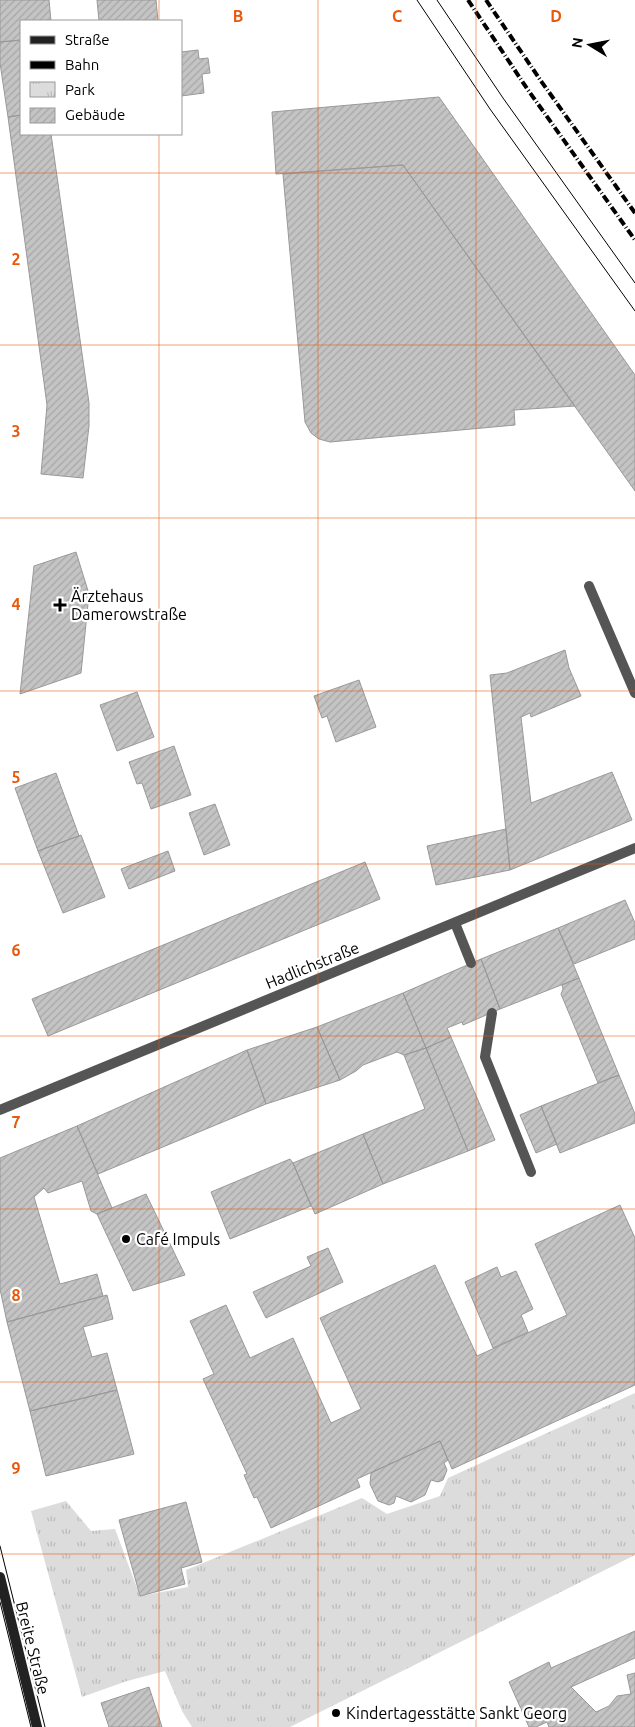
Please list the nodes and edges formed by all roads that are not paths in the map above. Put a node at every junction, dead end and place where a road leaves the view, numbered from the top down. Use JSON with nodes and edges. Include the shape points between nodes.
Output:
{"nodes":[{"id":1,"x":589,"y":586,"type":"dead end"},
{"id":2,"x":635,"y":693,"type":"edge"},
{"id":3,"x":635,"y":848,"type":"edge"},
{"id":4,"x":455,"y":923,"type":"junction"},
{"id":5,"x":471,"y":963,"type":"dead end"},
{"id":6,"x":492,"y":1013,"type":"dead end"},
{"id":7,"x":0,"y":1110,"type":"edge"},
{"id":8,"x":531,"y":1172,"type":"dead end"},
{"id":9,"x":0,"y":1577,"type":"edge"},
{"id":10,"x":37,"y":1727,"type":"edge"}],
"edges":[{"from":1,"to":2,"type":"street"},
{"from":3,"to":4,"type":"street","name":"Hadlichstraße"},
{"from":4,"to":5,"type":"street"},
{"from":4,"to":7,"type":"street","name":"Hadlichstraße"},
{"from":6,"to":8,"type":"street","via":[[485,1057]]},
{"from":9,"to":10,"type":"main road","name":"Breite Straße"}]}
